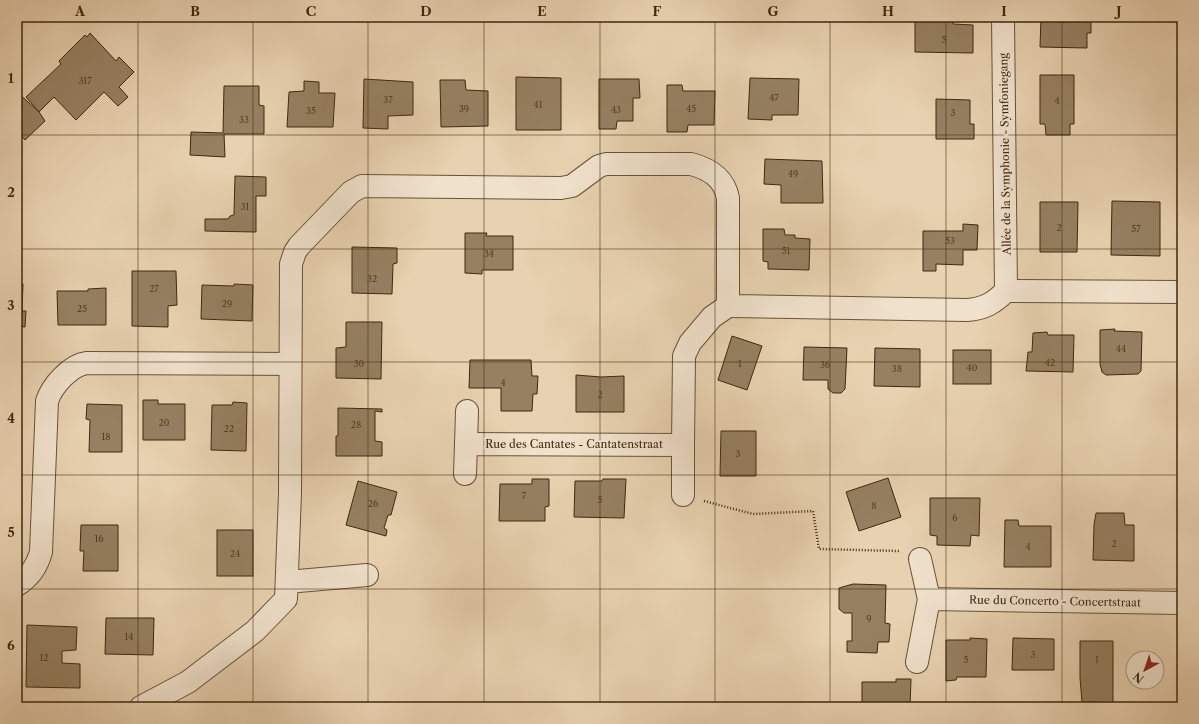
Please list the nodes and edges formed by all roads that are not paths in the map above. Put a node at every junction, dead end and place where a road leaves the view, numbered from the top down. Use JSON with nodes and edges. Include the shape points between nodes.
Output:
{"nodes":[{"id":1,"x":1003,"y":17,"type":"edge"},
{"id":2,"x":1006,"y":291,"type":"junction"},
{"id":3,"x":1182,"y":292,"type":"edge"},
{"id":4,"x":728,"y":306,"type":"junction"},
{"id":5,"x":290,"y":364,"type":"junction"},
{"id":6,"x":467,"y":411,"type":"dead end"},
{"id":7,"x":466,"y":444,"type":"junction"},
{"id":8,"x":683,"y":445,"type":"junction"},
{"id":9,"x":465,"y":474,"type":"dead end"},
{"id":10,"x":683,"y":495,"type":"road end"},
{"id":11,"x":920,"y":559,"type":"road end"},
{"id":12,"x":367,"y":575,"type":"dead end"},
{"id":13,"x":286,"y":582,"type":"junction"},
{"id":14,"x":17,"y":584,"type":"edge"},
{"id":15,"x":928,"y":599,"type":"junction"},
{"id":16,"x":1182,"y":603,"type":"edge"},
{"id":17,"x":918,"y":662,"type":"dead end"},
{"id":18,"x":141,"y":707,"type":"edge"}],
"edges":[{"from":1,"to":2,"type":"street","name":"Allée de la Symphonie - Symfoniegang"},
{"from":2,"to":3,"type":"street"},
{"from":2,"to":4,"type":"street","via":[[985,307],[967,310]]},
{"from":4,"to":5,"type":"street","via":[[728,198],[724,184],[719,178],[698,166],[606,164],[599,166],[572,186],[561,188],[362,186],[351,192],[295,252],[291,264]]},
{"from":4,"to":8,"type":"street","via":[[712,317],[690,343],[684,356]]},
{"from":5,"to":13,"type":"street","via":[[290,493]]},
{"from":5,"to":14,"type":"street","via":[[87,363],[71,369],[52,390],[47,401],[39,560],[33,571]]},
{"from":6,"to":7,"type":"street"},
{"from":7,"to":8,"type":"street","name":"Rue des Cantates - Cantatenstraat"},
{"from":7,"to":9,"type":"street"},
{"from":8,"to":10,"type":"street"},
{"from":11,"to":15,"type":"street"},
{"from":12,"to":13,"type":"street"},
{"from":13,"to":18,"type":"street","via":[[286,599],[255,630],[188,682]]},
{"from":15,"to":16,"type":"street","name":"Rue du Concerto - Concertstraat"},
{"from":15,"to":17,"type":"street"}]}
